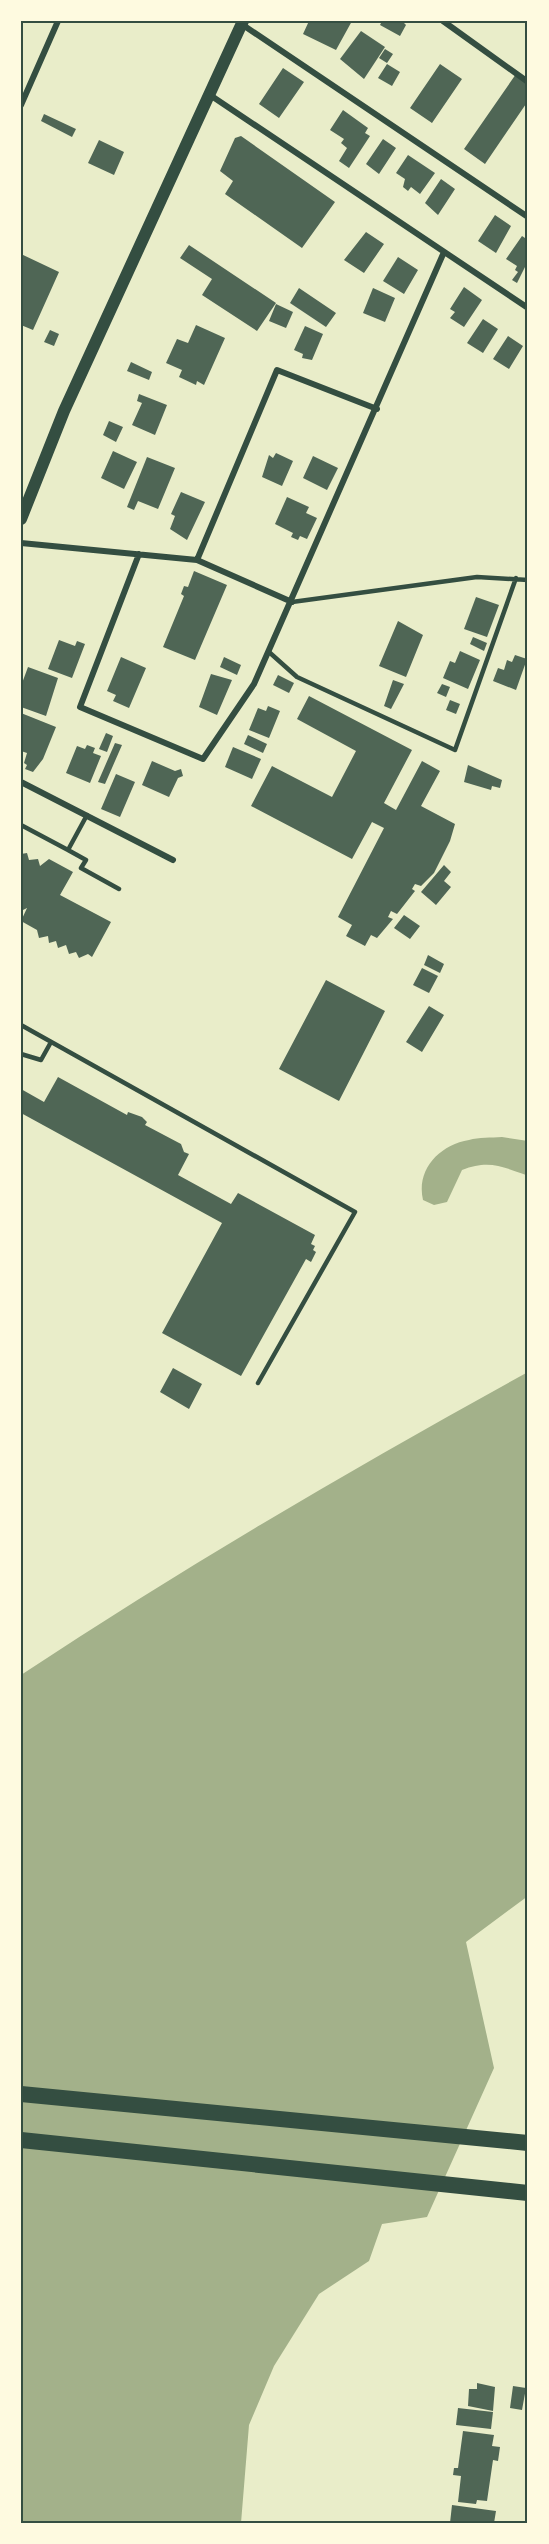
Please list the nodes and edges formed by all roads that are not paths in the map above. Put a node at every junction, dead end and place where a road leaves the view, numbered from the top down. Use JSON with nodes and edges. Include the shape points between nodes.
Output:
{"nodes":[{"id":1,"x":58,"y":21,"type":"edge"},
{"id":2,"x":443,"y":21,"type":"edge"},
{"id":3,"x":241,"y":22,"type":"edge"},
{"id":4,"x":528,"y":82,"type":"edge"},
{"id":5,"x":210,"y":95,"type":"junction"},
{"id":6,"x":21,"y":105,"type":"edge"},
{"id":7,"x":528,"y":218,"type":"edge"},
{"id":8,"x":444,"y":252,"type":"junction"},
{"id":9,"x":528,"y":308,"type":"edge"},
{"id":10,"x":377,"y":409,"type":"junction"},
{"id":11,"x":21,"y":519,"type":"edge"},
{"id":12,"x":21,"y":543,"type":"edge"},
{"id":13,"x":139,"y":554,"type":"junction"},
{"id":14,"x":197,"y":560,"type":"junction"},
{"id":15,"x":516,"y":578,"type":"junction"},
{"id":16,"x":528,"y":580,"type":"edge"},
{"id":17,"x":292,"y":602,"type":"junction"},
{"id":18,"x":269,"y":652,"type":"junction"},
{"id":19,"x":21,"y":782,"type":"edge"},
{"id":20,"x":87,"y":815,"type":"junction"},
{"id":21,"x":21,"y":825,"type":"edge"},
{"id":22,"x":68,"y":850,"type":"junction"},
{"id":23,"x":173,"y":860,"type":"dead end"},
{"id":24,"x":119,"y":889,"type":"dead end"},
{"id":25,"x":21,"y":1025,"type":"edge"},
{"id":26,"x":51,"y":1042,"type":"junction"},
{"id":27,"x":21,"y":1054,"type":"edge"},
{"id":28,"x":258,"y":1383,"type":"dead end"},
{"id":29,"x":21,"y":2094,"type":"edge"},
{"id":30,"x":21,"y":2140,"type":"edge"},
{"id":31,"x":528,"y":2143,"type":"edge"},
{"id":32,"x":528,"y":2193,"type":"edge"}],
"edges":[{"from":1,"to":6,"type":"street"},
{"from":2,"to":4,"type":"street"},
{"from":3,"to":5,"type":"main road"},
{"from":3,"to":7,"type":"street"},
{"from":5,"to":8,"type":"street"},
{"from":5,"to":11,"type":"main road","via":[[64,411]]},
{"from":8,"to":9,"type":"street"},
{"from":8,"to":10,"type":"street"},
{"from":10,"to":14,"type":"street","via":[[277,370]]},
{"from":10,"to":17,"type":"street"},
{"from":12,"to":13,"type":"street"},
{"from":13,"to":14,"type":"street"},
{"from":13,"to":18,"type":"street","via":[[80,707],[203,759],[254,684]]},
{"from":14,"to":17,"type":"street"},
{"from":15,"to":16,"type":"lane"},
{"from":15,"to":17,"type":"lane","via":[[477,577]]},
{"from":15,"to":18,"type":"lane","via":[[455,750],[297,677]]},
{"from":17,"to":18,"type":"street"},
{"from":19,"to":20,"type":"street"},
{"from":20,"to":22,"type":"lane"},
{"from":20,"to":23,"type":"street"},
{"from":21,"to":22,"type":"lane"},
{"from":22,"to":24,"type":"lane","via":[[86,860],[81,868]]},
{"from":25,"to":26,"type":"lane"},
{"from":26,"to":27,"type":"lane","via":[[41,1060]]},
{"from":26,"to":28,"type":"lane","via":[[355,1212]]},
{"from":29,"to":31,"type":"highway"},
{"from":30,"to":32,"type":"highway"}]}
